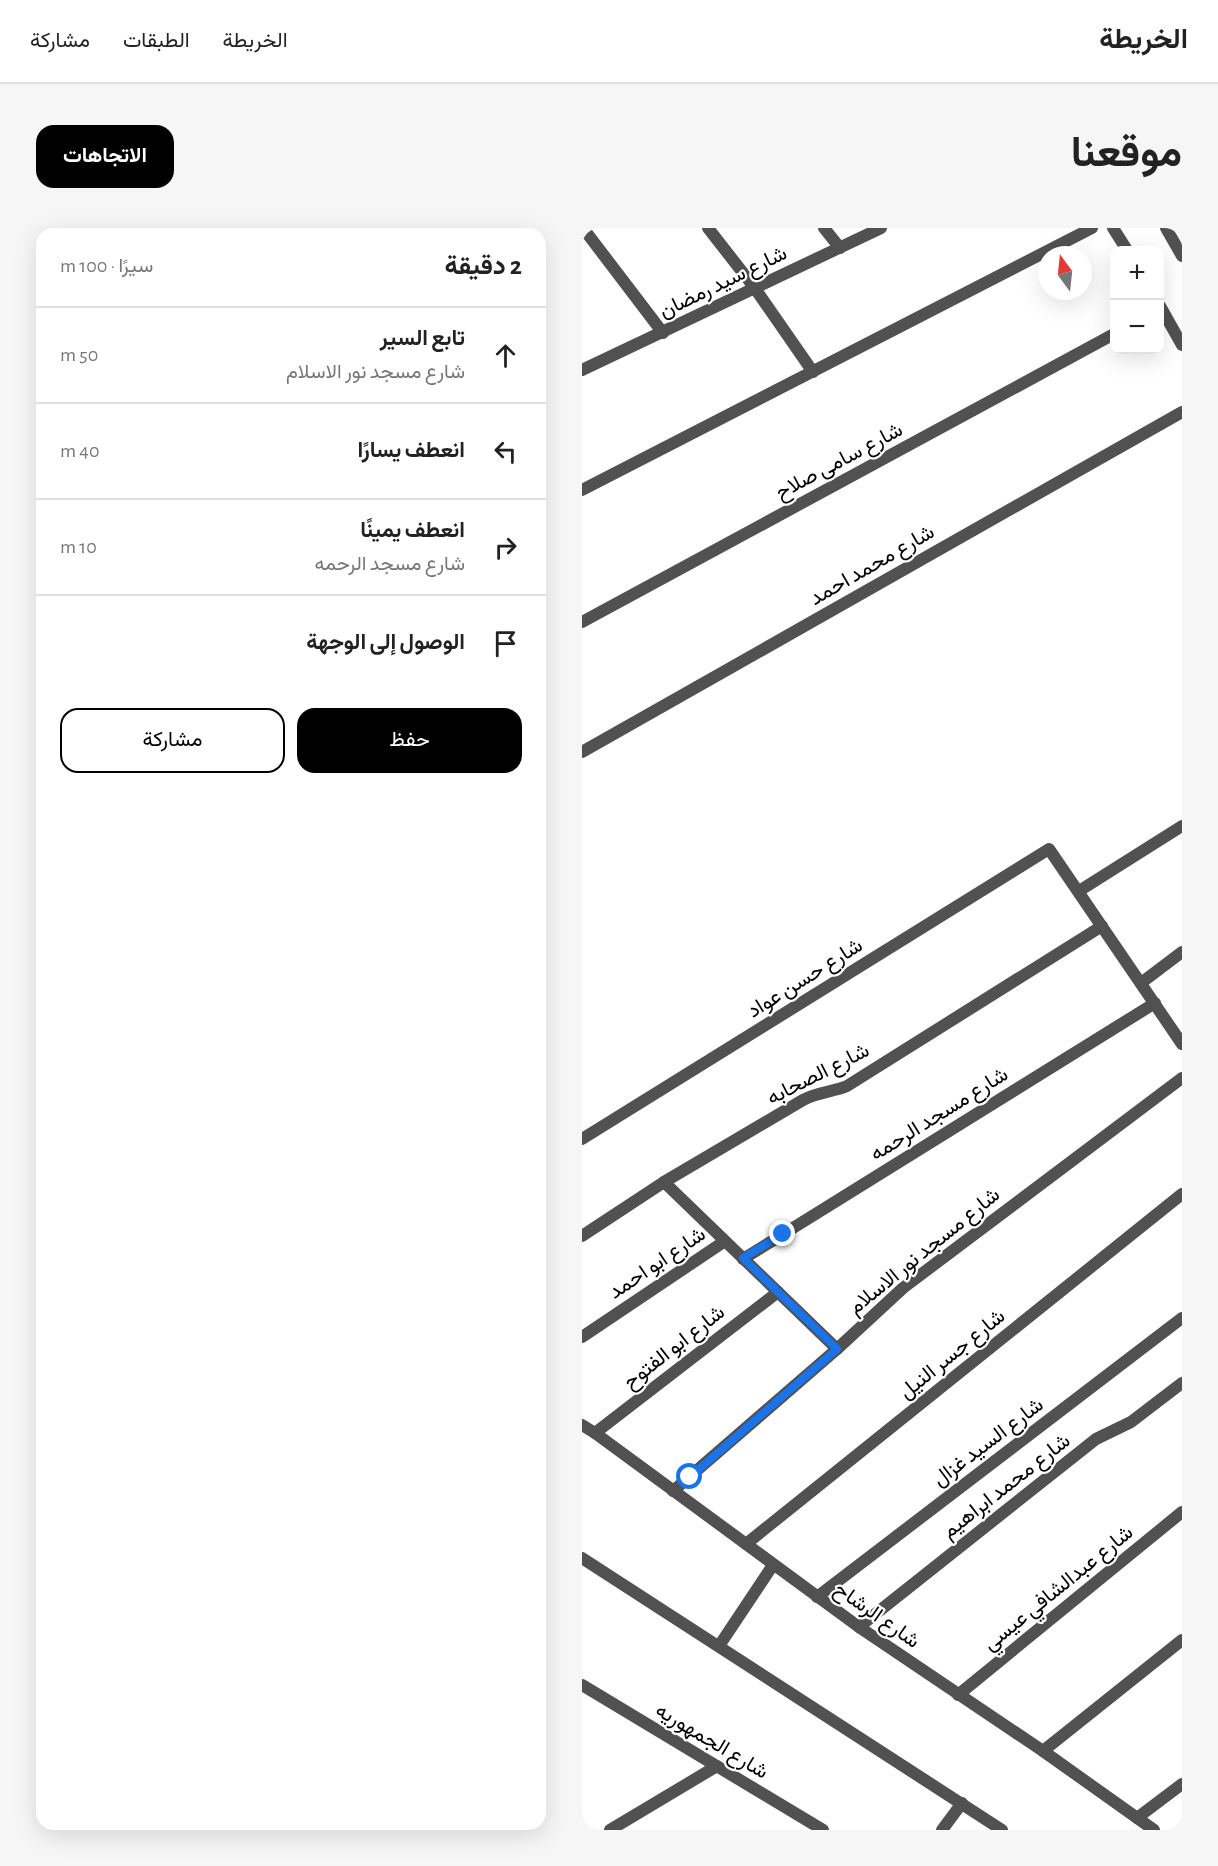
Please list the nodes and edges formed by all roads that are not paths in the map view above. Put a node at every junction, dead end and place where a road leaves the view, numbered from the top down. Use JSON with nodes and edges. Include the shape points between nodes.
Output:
{"nodes":[{"id":1,"x":583,"y":228,"type":"edge"},
{"id":2,"x":708,"y":228,"type":"edge"},
{"id":3,"x":824,"y":228,"type":"edge"},
{"id":4,"x":881,"y":228,"type":"edge"},
{"id":5,"x":1092,"y":228,"type":"edge"},
{"id":6,"x":1113,"y":228,"type":"edge"},
{"id":7,"x":1166,"y":228,"type":"edge"},
{"id":8,"x":1124,"y":246,"type":"edge"},
{"id":9,"x":840,"y":248,"type":"junction"},
{"id":10,"x":1182,"y":256,"type":"edge"},
{"id":11,"x":754,"y":287,"type":"junction"},
{"id":12,"x":1164,"y":315,"type":"edge"},
{"id":13,"x":663,"y":333,"type":"junction"},
{"id":14,"x":1110,"y":336,"type":"edge"},
{"id":15,"x":1182,"y":345,"type":"edge"},
{"id":16,"x":582,"y":370,"type":"edge"},
{"id":17,"x":813,"y":372,"type":"junction"},
{"id":18,"x":1182,"y":412,"type":"edge"},
{"id":19,"x":582,"y":490,"type":"edge"},
{"id":20,"x":582,"y":622,"type":"edge"},
{"id":21,"x":582,"y":752,"type":"edge"},
{"id":22,"x":1182,"y":826,"type":"edge"},
{"id":23,"x":1079,"y":891,"type":"junction"},
{"id":24,"x":1102,"y":926,"type":"junction"},
{"id":25,"x":1182,"y":952,"type":"edge"},
{"id":26,"x":1141,"y":983,"type":"junction"},
{"id":27,"x":1155,"y":1003,"type":"junction"},
{"id":28,"x":1182,"y":1044,"type":"edge"},
{"id":29,"x":1182,"y":1077,"type":"edge"},
{"id":30,"x":582,"y":1139,"type":"edge"},
{"id":31,"x":664,"y":1182,"type":"junction"},
{"id":32,"x":1182,"y":1194,"type":"edge"},
{"id":33,"x":582,"y":1236,"type":"edge"},
{"id":34,"x":725,"y":1241,"type":"junction"},
{"id":35,"x":743,"y":1258,"type":"junction"},
{"id":36,"x":778,"y":1292,"type":"junction"},
{"id":37,"x":1182,"y":1318,"type":"edge"},
{"id":38,"x":582,"y":1337,"type":"edge"},
{"id":39,"x":837,"y":1349,"type":"junction"},
{"id":40,"x":1182,"y":1383,"type":"edge"},
{"id":41,"x":582,"y":1425,"type":"edge"},
{"id":42,"x":595,"y":1433,"type":"junction"},
{"id":43,"x":673,"y":1491,"type":"junction"},
{"id":44,"x":1182,"y":1512,"type":"edge"},
{"id":45,"x":746,"y":1544,"type":"junction"},
{"id":46,"x":582,"y":1558,"type":"edge"},
{"id":47,"x":772,"y":1565,"type":"junction"},
{"id":48,"x":817,"y":1597,"type":"junction"},
{"id":49,"x":859,"y":1628,"type":"junction"},
{"id":50,"x":1182,"y":1640,"type":"edge"},
{"id":51,"x":719,"y":1646,"type":"junction"},
{"id":52,"x":582,"y":1685,"type":"edge"},
{"id":53,"x":958,"y":1695,"type":"junction"},
{"id":54,"x":1043,"y":1751,"type":"junction"},
{"id":55,"x":717,"y":1766,"type":"junction"},
{"id":56,"x":1182,"y":1784,"type":"edge"},
{"id":57,"x":962,"y":1803,"type":"junction"},
{"id":58,"x":1137,"y":1818,"type":"junction"},
{"id":59,"x":610,"y":1830,"type":"edge"},
{"id":60,"x":823,"y":1830,"type":"edge"},
{"id":61,"x":942,"y":1830,"type":"edge"},
{"id":62,"x":1002,"y":1830,"type":"edge"},
{"id":63,"x":1154,"y":1830,"type":"edge"}],
"edges":[{"from":1,"to":13,"type":"street"},
{"from":2,"to":11,"type":"street"},
{"from":3,"to":9,"type":"street"},
{"from":4,"to":9,"type":"street","name":"شارع سيد رمضان"},
{"from":5,"to":17,"type":"street"},
{"from":6,"to":8,"type":"street"},
{"from":7,"to":10,"type":"street"},
{"from":9,"to":11,"type":"street","name":"شارع سيد رمضان"},
{"from":11,"to":13,"type":"street","name":"شارع سيد رمضان"},
{"from":11,"to":17,"type":"street"},
{"from":12,"to":15,"type":"street"},
{"from":13,"to":16,"type":"street","name":"شارع سيد رمضان"},
{"from":14,"to":20,"type":"street","name":"شارع سامى صلاح"},
{"from":17,"to":19,"type":"street"},
{"from":18,"to":21,"type":"street","name":"شارع محمد احمد"},
{"from":22,"to":23,"type":"street"},
{"from":23,"to":24,"type":"street"},
{"from":23,"to":30,"type":"street","name":"شارع حسن عواد","via":[[1048,849]]},
{"from":24,"to":26,"type":"street"},
{"from":24,"to":31,"type":"street","name":"شارع الصحابه","via":[[847,1086],[814,1094]]},
{"from":25,"to":26,"type":"street"},
{"from":26,"to":27,"type":"street"},
{"from":27,"to":28,"type":"street"},
{"from":27,"to":35,"type":"street","name":"شارع مسجد الرحمه"},
{"from":29,"to":39,"type":"street","name":"شارع مسجد نور الاسلام","via":[[903,1288]]},
{"from":31,"to":33,"type":"street","name":"شارع الصحابه"},
{"from":31,"to":34,"type":"street"},
{"from":32,"to":45,"type":"street","name":"شارع جسر النيل"},
{"from":34,"to":35,"type":"street"},
{"from":34,"to":38,"type":"street","name":"شارع ابو احمد"},
{"from":35,"to":36,"type":"street"},
{"from":36,"to":39,"type":"street"},
{"from":36,"to":42,"type":"street","name":"شارع ابو الفتوح"},
{"from":37,"to":48,"type":"street","name":"شارع السيد غزال"},
{"from":39,"to":43,"type":"street","name":"شارع مسجد نور الاسلام"},
{"from":40,"to":49,"type":"street","name":"شارع محمد ابراهيم","via":[[1131,1422],[1096,1439]]},
{"from":41,"to":42,"type":"street","name":"شارع الرشاح"},
{"from":42,"to":43,"type":"street","name":"شارع الرشاح"},
{"from":43,"to":45,"type":"street","name":"شارع الرشاح"},
{"from":44,"to":53,"type":"street","name":"شارع عبدالشافي عيسي"},
{"from":45,"to":47,"type":"street","name":"شارع الرشاح"},
{"from":46,"to":51,"type":"street"},
{"from":47,"to":48,"type":"street","name":"شارع الرشاح"},
{"from":47,"to":51,"type":"street"},
{"from":48,"to":49,"type":"street","name":"شارع الرشاح"},
{"from":49,"to":53,"type":"street","name":"شارع الرشاح"},
{"from":50,"to":54,"type":"street"},
{"from":51,"to":57,"type":"street"},
{"from":52,"to":55,"type":"street","name":"شارع الجمهوريه"},
{"from":53,"to":54,"type":"street","name":"شارع الرشاح"},
{"from":54,"to":58,"type":"street","name":"شارع الرشاح"},
{"from":55,"to":59,"type":"street"},
{"from":55,"to":60,"type":"street","name":"شارع الجمهوريه"},
{"from":56,"to":58,"type":"street"},
{"from":57,"to":61,"type":"street"},
{"from":57,"to":62,"type":"street"},
{"from":58,"to":63,"type":"street","name":"شارع الرشاح"}]}
